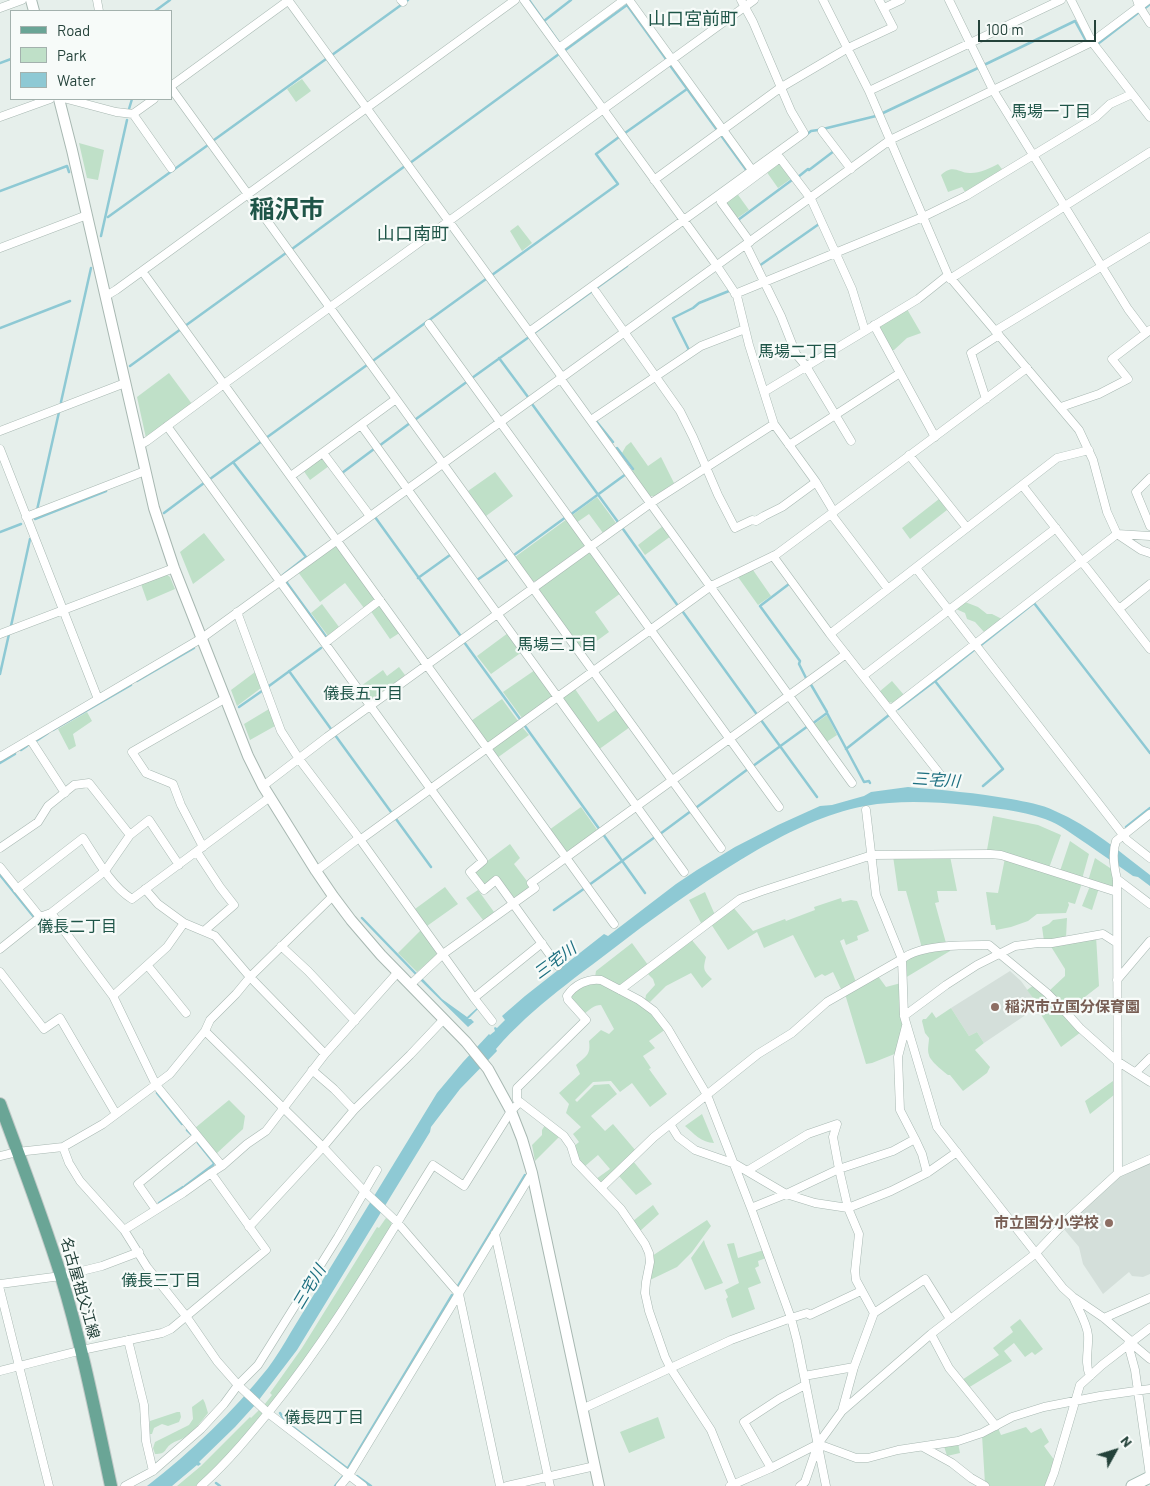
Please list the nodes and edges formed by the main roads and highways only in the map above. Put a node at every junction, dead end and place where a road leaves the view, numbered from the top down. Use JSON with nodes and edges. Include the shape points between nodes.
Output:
{"nodes":[{"id":1,"x":0,"y":1104,"type":"edge"},
{"id":2,"x":1150,"y":1476,"type":"edge"},
{"id":3,"x":111,"y":1486,"type":"edge"},
{"id":4,"x":1132,"y":1486,"type":"edge"}],
"edges":[{"from":1,"to":3,"type":"main road","name":"名古屋祖父江線","via":[[61,1276],[82,1350]]},
{"from":2,"to":4,"type":"main road"}]}
